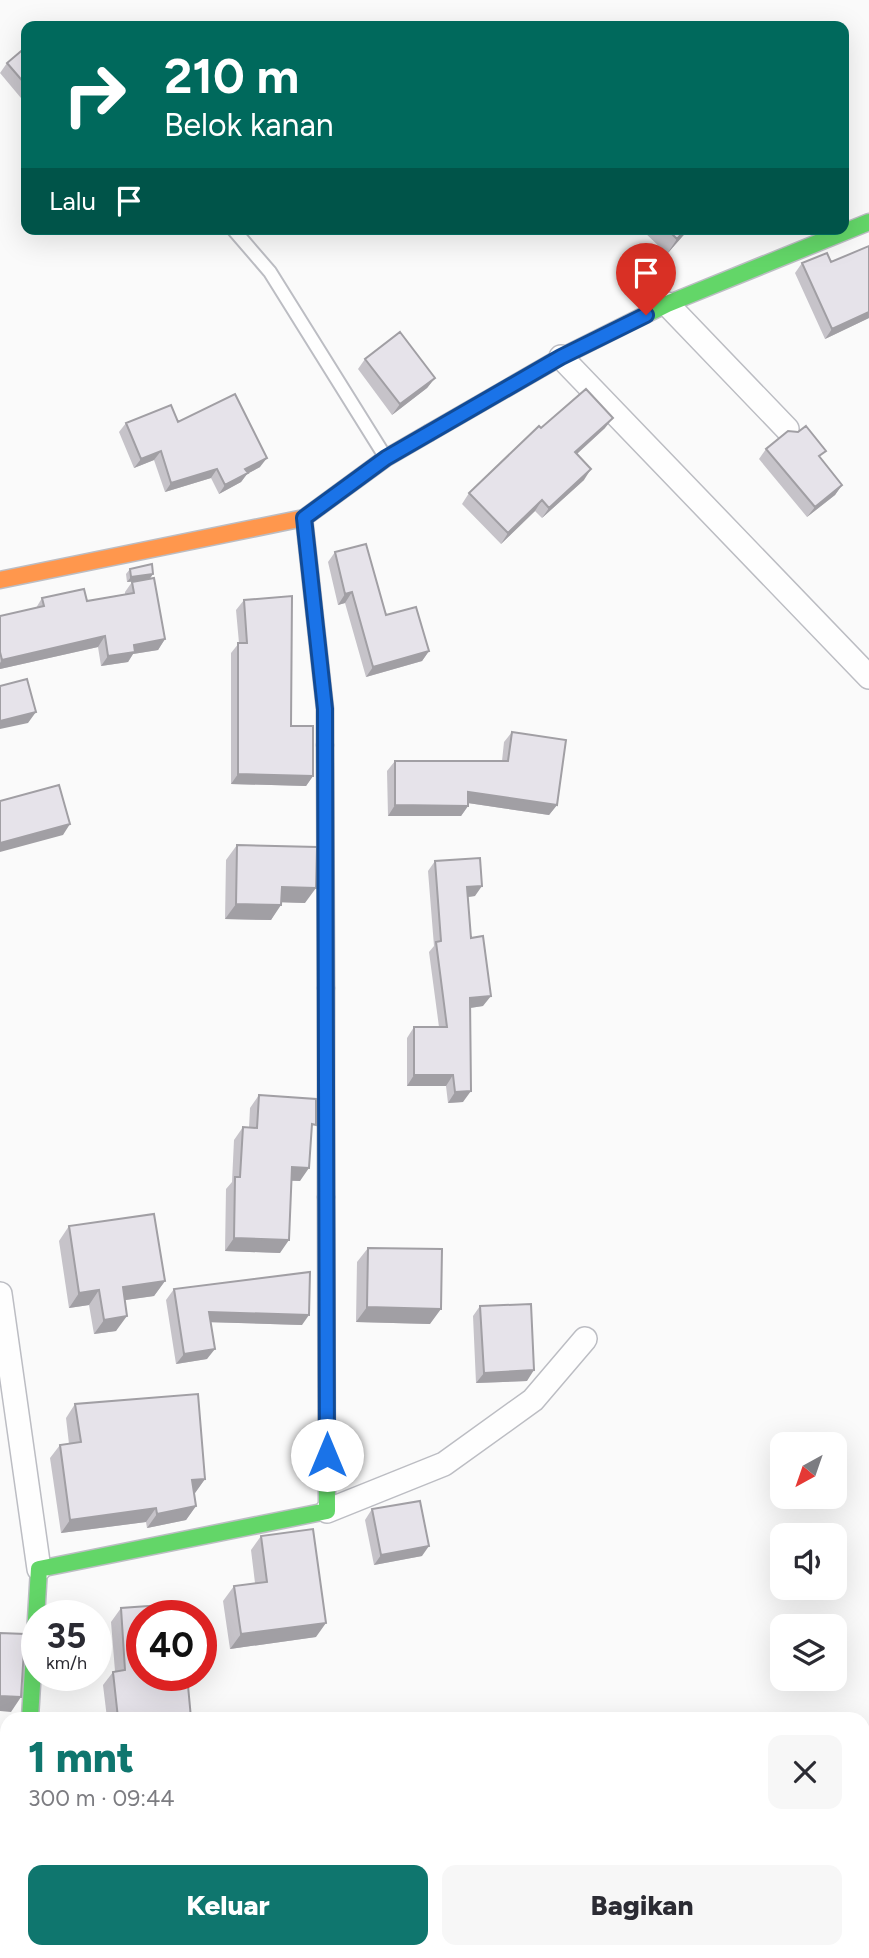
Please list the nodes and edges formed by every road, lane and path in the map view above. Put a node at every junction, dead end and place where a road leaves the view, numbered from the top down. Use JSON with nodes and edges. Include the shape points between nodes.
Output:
{"nodes":[{"id":1,"x":869,"y":222,"type":"edge"},
{"id":2,"x":849,"y":230,"type":"edge"},
{"id":3,"x":238,"y":235,"type":"edge"},
{"id":4,"x":837,"y":235,"type":"edge"},
{"id":5,"x":667,"y":304,"type":"junction"},
{"id":6,"x":561,"y":357,"type":"junction"},
{"id":7,"x":787,"y":429,"type":"edge"},
{"id":8,"x":386,"y":458,"type":"junction"},
{"id":9,"x":304,"y":518,"type":"junction"},
{"id":10,"x":0,"y":580,"type":"edge"},
{"id":11,"x":869,"y":677,"type":"edge"},
{"id":12,"x":0,"y":1294,"type":"edge"},
{"id":13,"x":585,"y":1339,"type":"dead end"},
{"id":14,"x":327,"y":1511,"type":"junction"},
{"id":15,"x":39,"y":1569,"type":"junction"},
{"id":16,"x":30,"y":1712,"type":"edge"}],
"edges":[{"from":1,"to":2,"type":"street"},
{"from":3,"to":8,"type":"lane","via":[[270,272]]},
{"from":4,"to":5,"type":"street"},
{"from":5,"to":6,"type":"street"},
{"from":5,"to":7,"type":"street"},
{"from":6,"to":8,"type":"street"},
{"from":6,"to":11,"type":"street"},
{"from":8,"to":9,"type":"street"},
{"from":9,"to":10,"type":"street"},
{"from":9,"to":14,"type":"street","via":[[325,709]]},
{"from":12,"to":15,"type":"street"},
{"from":13,"to":14,"type":"street","via":[[533,1400],[444,1464]]},
{"from":14,"to":15,"type":"street"},
{"from":15,"to":16,"type":"street"}]}
